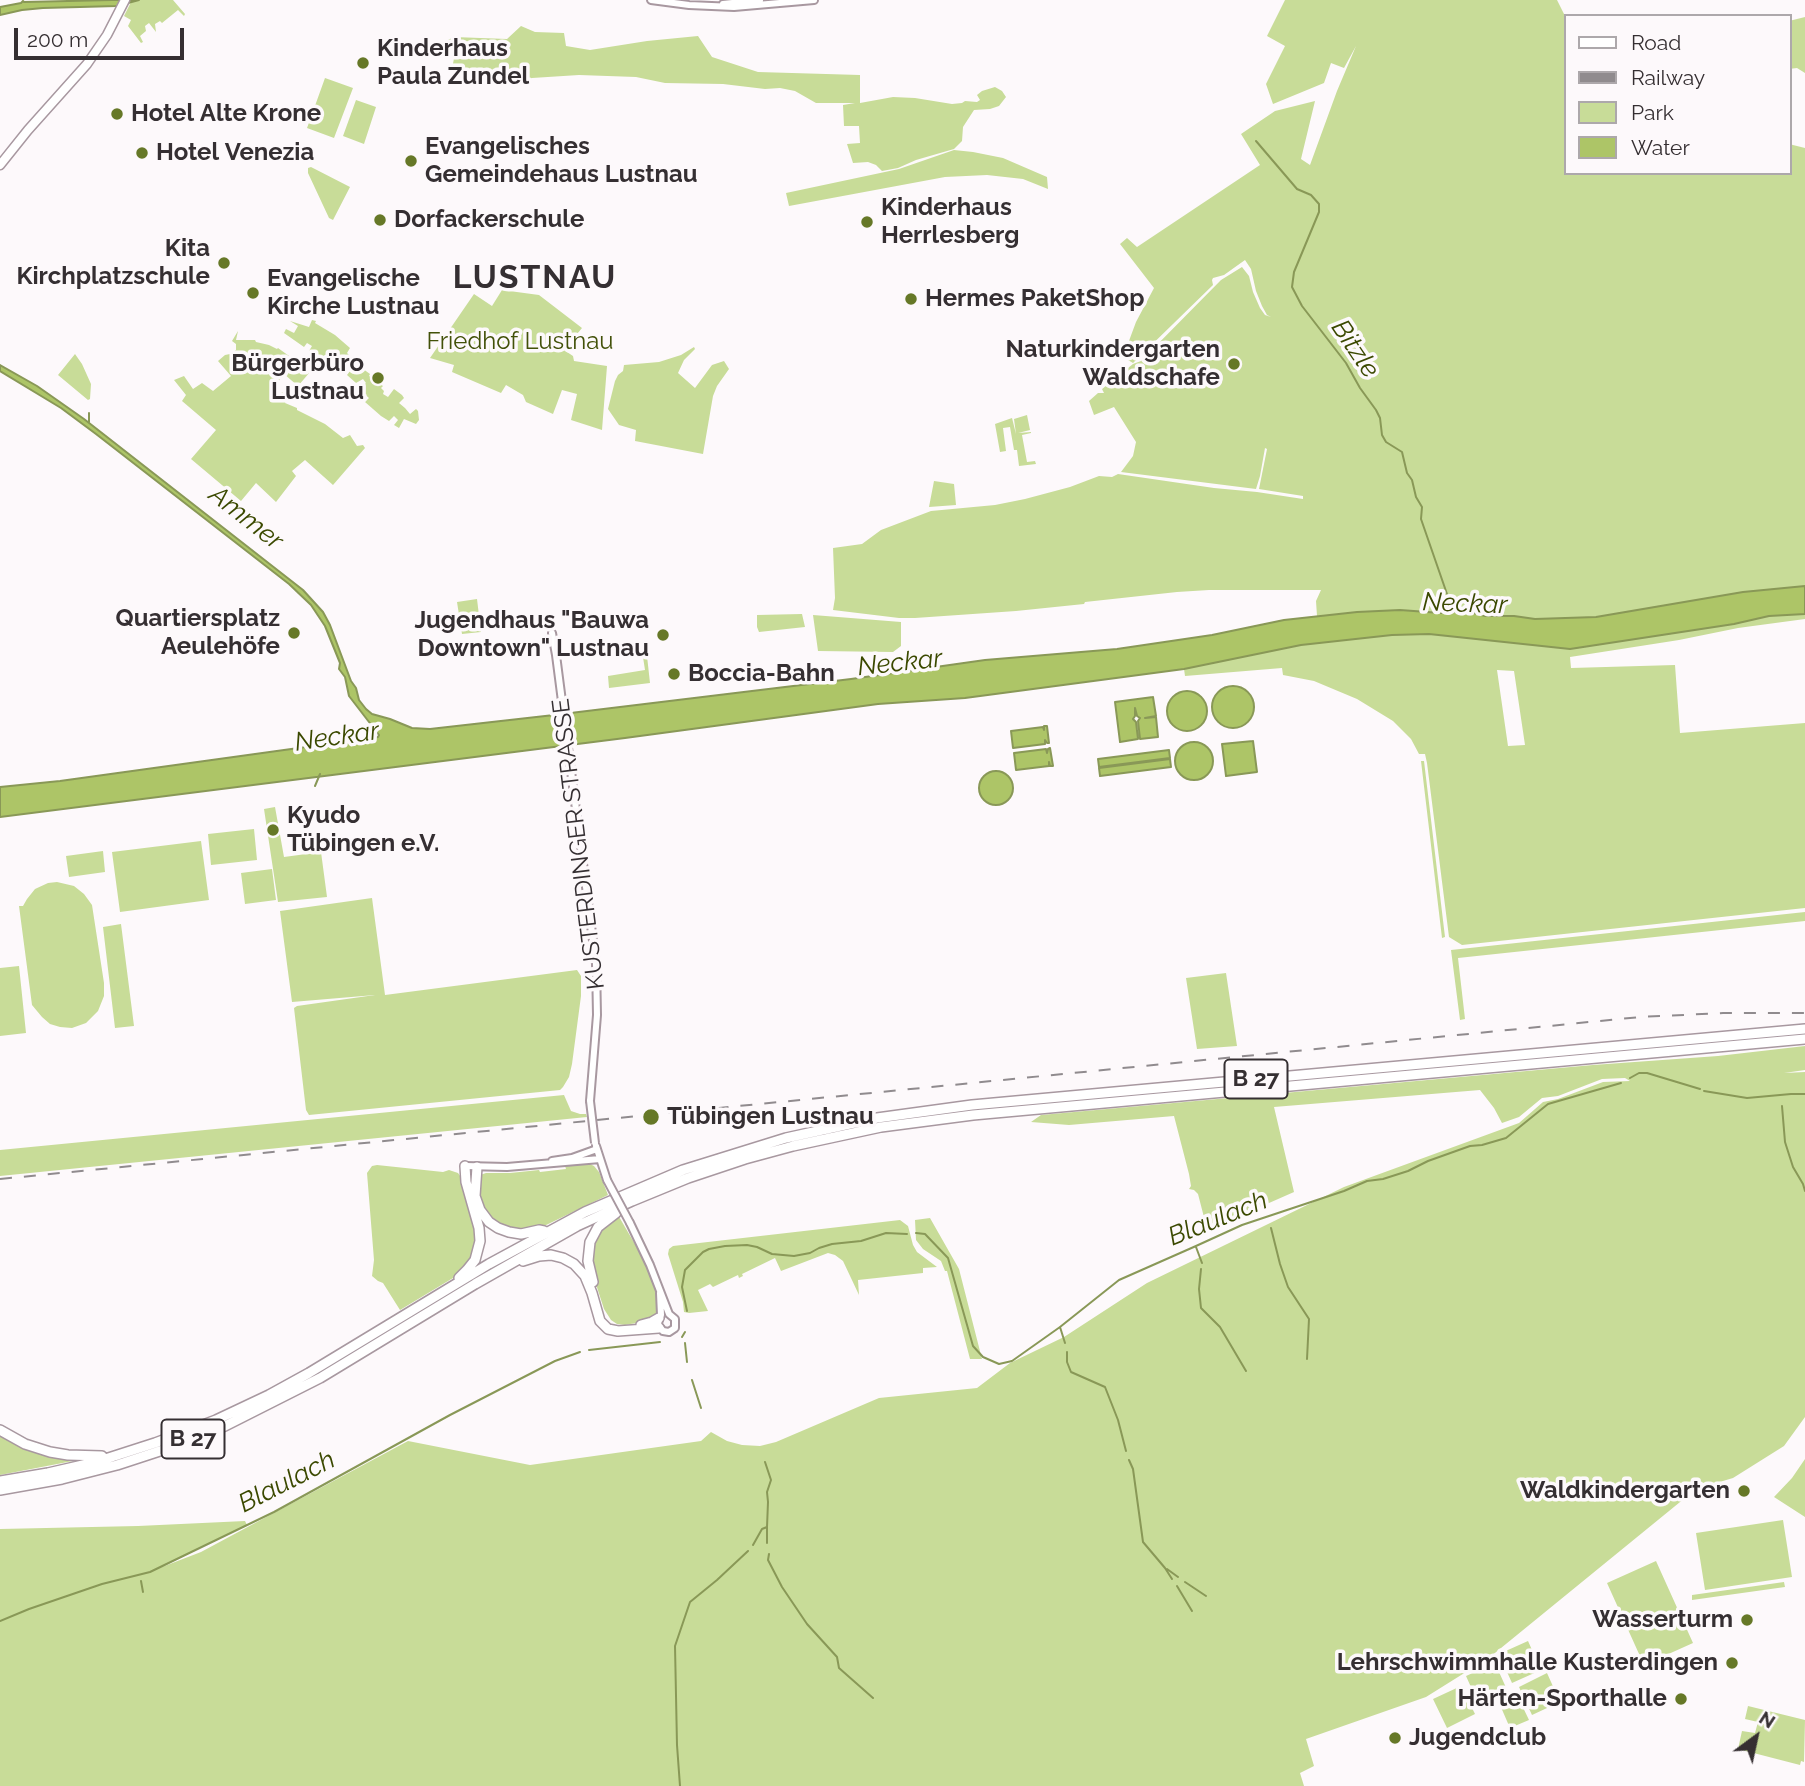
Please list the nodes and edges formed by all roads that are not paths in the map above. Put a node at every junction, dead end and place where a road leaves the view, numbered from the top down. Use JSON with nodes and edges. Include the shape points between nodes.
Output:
{"nodes":[{"id":1,"x":125,"y":0,"type":"edge"},
{"id":2,"x":652,"y":0,"type":"edge"},
{"id":3,"x":760,"y":0,"type":"edge"},
{"id":4,"x":814,"y":0,"type":"edge"},
{"id":5,"x":689,"y":5,"type":"junction"},
{"id":6,"x":1,"y":161,"type":"edge"},
{"id":7,"x":552,"y":633,"type":"dead end"},
{"id":8,"x":1805,"y":1029,"type":"edge"},
{"id":9,"x":1805,"y":1039,"type":"edge"},
{"id":10,"x":596,"y":1146,"type":"junction"},
{"id":11,"x":600,"y":1159,"type":"junction"},
{"id":12,"x":465,"y":1166,"type":"joint"},
{"id":13,"x":533,"y":1166,"type":"junction"},
{"id":14,"x":477,"y":1167,"type":"junction"},
{"id":15,"x":632,"y":1201,"type":"junction"},
{"id":16,"x":546,"y":1232,"type":"junction"},
{"id":17,"x":490,"y":1275,"type":"junction"},
{"id":18,"x":455,"y":1285,"type":"junction"},
{"id":19,"x":662,"y":1319,"type":"junction"},
{"id":20,"x":0,"y":1430,"type":"edge"},
{"id":21,"x":114,"y":1456,"type":"junction"},
{"id":22,"x":0,"y":1481,"type":"edge"},
{"id":23,"x":0,"y":1490,"type":"edge"}],
"edges":[{"from":1,"to":6,"type":"main road","via":[[96,52]]},
{"from":2,"to":5,"type":"street"},
{"from":3,"to":5,"type":"street"},
{"from":4,"to":5,"type":"street","via":[[734,7]]},
{"from":7,"to":10,"type":"street","name":"KUSTERDINGER STRASSE","bridge":true,"via":[[596,973],[590,1101]]},
{"from":8,"to":16,"type":"highway","number":"B 27","via":[[907,1113],[803,1133],[698,1164]]},
{"from":9,"to":15,"type":"highway","number":"B 27","via":[[927,1120],[778,1150]]},
{"from":10,"to":11,"type":"street","name":"KUSTERDINGER STRASSE"},
{"from":10,"to":13,"type":"street","via":[[572,1158]]},
{"from":11,"to":13,"type":"street"},
{"from":11,"to":19,"type":"street","name":"KUSTERDINGER STRASSE","bridge":true,"via":[[650,1265],[660,1293]]},
{"from":12,"to":14,"type":"street"},
{"from":12,"to":18,"type":"highway","via":[[480,1241],[475,1259]]},
{"from":13,"to":14,"type":"street"},
{"from":14,"to":16,"type":"highway","via":[[475,1196],[489,1222],[509,1233]]},
{"from":15,"to":17,"type":"highway","number":"B 27"},
{"from":15,"to":19,"type":"highway","via":[[596,1231],[589,1250],[590,1273],[601,1308],[612,1325],[626,1327]]},
{"from":16,"to":18,"type":"highway","number":"B 27"},
{"from":17,"to":19,"type":"highway","via":[[531,1258],[563,1258],[585,1276],[603,1326],[618,1331]]},
{"from":17,"to":23,"type":"highway","number":"B 27","via":[[320,1378],[225,1426],[117,1465]]},
{"from":18,"to":21,"type":"highway","number":"B 27","via":[[260,1399],[192,1430]]},
{"from":20,"to":21,"type":"highway","via":[[50,1452]]},
{"from":21,"to":22,"type":"highway","number":"B 27"}]}
